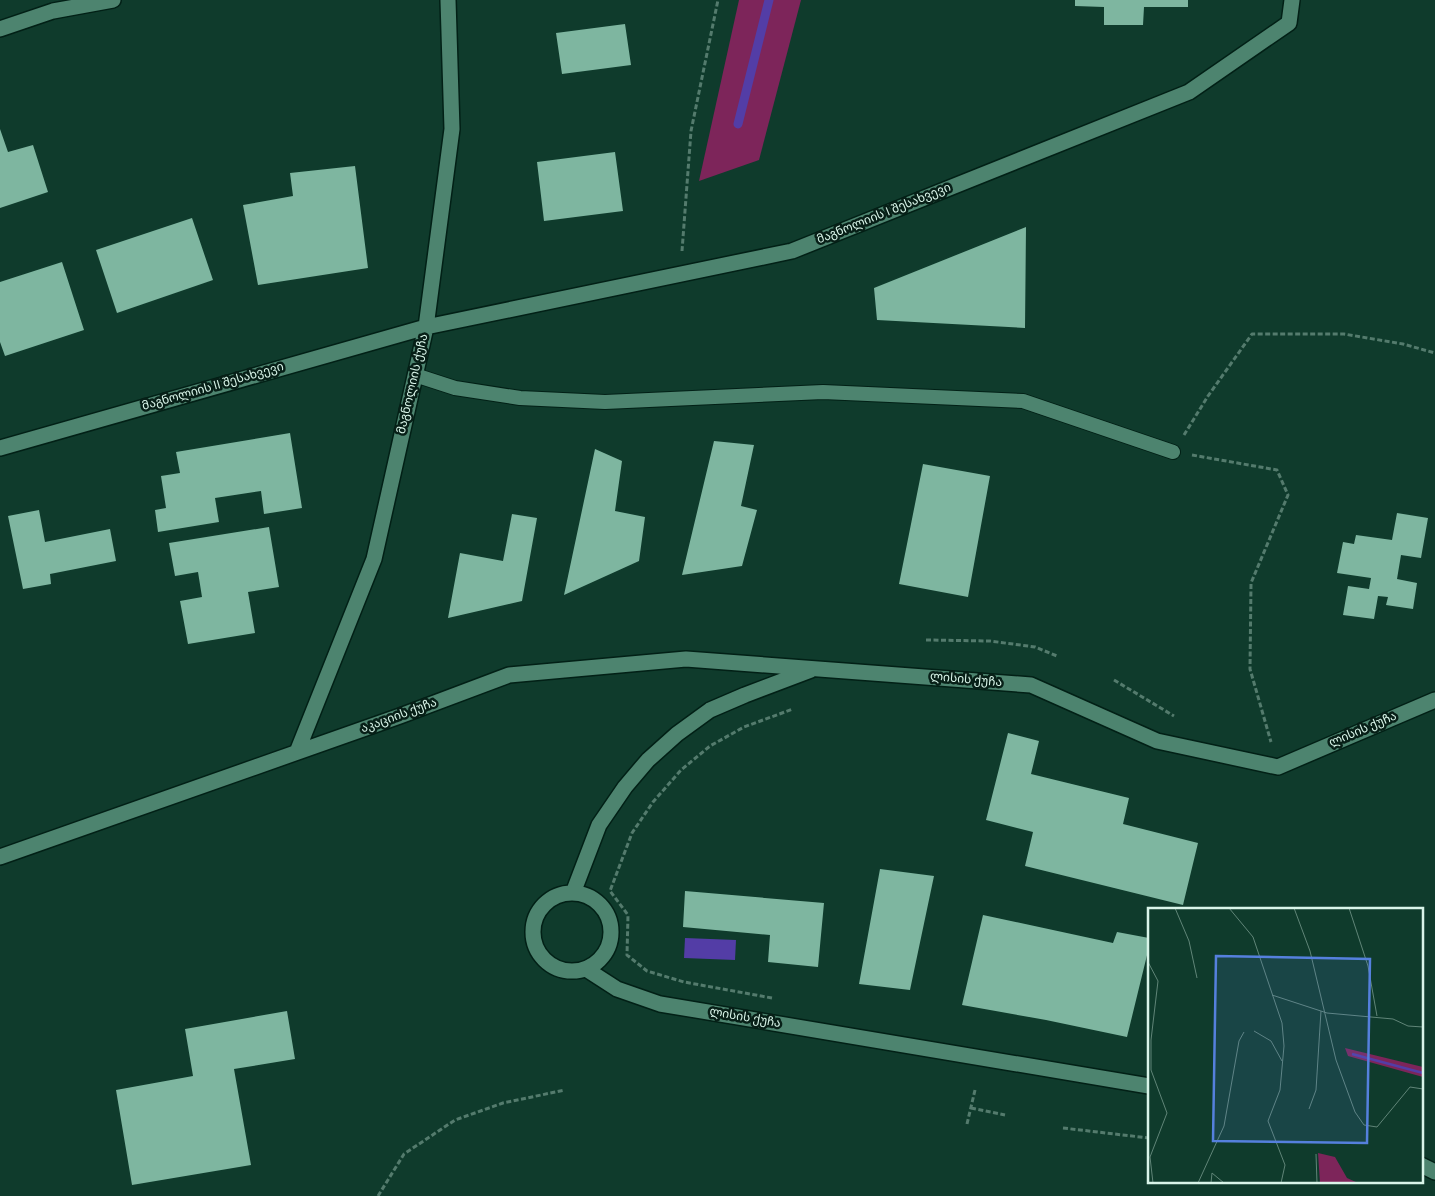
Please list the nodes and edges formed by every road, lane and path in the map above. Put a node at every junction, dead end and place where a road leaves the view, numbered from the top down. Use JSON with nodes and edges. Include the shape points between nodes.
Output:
{"nodes":[{"id":1,"x":112,"y":0,"type":"edge"},
{"id":2,"x":448,"y":0,"type":"edge"},
{"id":3,"x":718,"y":0,"type":"edge"},
{"id":4,"x":1292,"y":0,"type":"edge"},
{"id":5,"x":0,"y":29,"type":"edge"},
{"id":6,"x":680,"y":274,"type":"junction"},
{"id":7,"x":426,"y":327,"type":"junction"},
{"id":8,"x":1435,"y":353,"type":"edge"},
{"id":9,"x":415,"y":375,"type":"junction"},
{"id":10,"x":0,"y":448,"type":"edge"},
{"id":11,"x":1173,"y":452,"type":"junction"},
{"id":12,"x":926,"y":640,"type":"dead end"},
{"id":13,"x":1057,"y":656,"type":"dead end"},
{"id":14,"x":815,"y":669,"type":"junction"},
{"id":15,"x":1114,"y":680,"type":"dead end"},
{"id":16,"x":1435,"y":700,"type":"edge"},
{"id":17,"x":793,"y":709,"type":"dead end"},
{"id":18,"x":1174,"y":716,"type":"dead end"},
{"id":19,"x":296,"y":752,"type":"junction"},
{"id":20,"x":1278,"y":767,"type":"junction"},
{"id":21,"x":0,"y":857,"type":"edge"},
{"id":22,"x":573,"y":893,"type":"junction"},
{"id":23,"x":586,"y":969,"type":"junction"},
{"id":24,"x":772,"y":998,"type":"dead end"},
{"id":25,"x":1148,"y":1086,"type":"edge"},
{"id":26,"x":565,"y":1090,"type":"dead end"},
{"id":27,"x":975,"y":1090,"type":"dead end"},
{"id":28,"x":971,"y":1108,"type":"junction"},
{"id":29,"x":1005,"y":1116,"type":"dead end"},
{"id":30,"x":967,"y":1124,"type":"dead end"},
{"id":31,"x":1063,"y":1128,"type":"dead end"},
{"id":32,"x":1148,"y":1138,"type":"edge"},
{"id":33,"x":1422,"y":1166,"type":"edge"},
{"id":34,"x":1435,"y":1172,"type":"edge"},
{"id":35,"x":378,"y":1196,"type":"edge"}],
"edges":[{"from":1,"to":5,"type":"street","via":[[53,11]]},
{"from":2,"to":7,"type":"street","name":"მაგნოლიის ქუჩა","via":[[452,130]]},
{"from":3,"to":6,"type":"path","via":[[692,131]]},
{"from":4,"to":6,"type":"street","name":"მაგნოლიის I შესახვევი","via":[[1289,23],[1189,92],[792,250]]},
{"from":6,"to":7,"type":"street","name":"მაგნოლიის I შესახვევი"},
{"from":7,"to":9,"type":"street","name":"მაგნოლიის ქუჩა"},
{"from":7,"to":10,"type":"street","name":"მაგნოლიის II შესახვევი"},
{"from":8,"to":11,"type":"path","via":[[1344,334],[1252,334]]},
{"from":9,"to":11,"type":"lane","via":[[455,388],[520,398],[604,402],[823,392],[1023,401]]},
{"from":9,"to":19,"type":"street","name":"მაგნოლიის ქუჩა","via":[[374,559]]},
{"from":11,"to":20,"type":"path","via":[[1277,470],[1288,495],[1251,584],[1250,669]]},
{"from":12,"to":13,"type":"path","via":[[990,641],[1035,647]]},
{"from":14,"to":19,"type":"street","name":"აკაციის ქუჩა","via":[[686,659],[510,675]]},
{"from":14,"to":20,"type":"street","name":"ლისის ქუჩა","via":[[1031,685],[1157,741]]},
{"from":14,"to":22,"type":"street","name":"ლისის ქუჩა","via":[[710,710],[648,760],[599,825]]},
{"from":15,"to":18,"type":"path"},
{"from":16,"to":20,"type":"street","name":"ლისის ქუჩა"},
{"from":17,"to":24,"type":"path","via":[[744,727],[710,746],[681,770],[632,833],[610,891],[628,915],[626,955],[647,971],[684,982]]},
{"from":19,"to":21,"type":"street","name":"აკაციის ქუჩა"},
{"from":22,"to":23,"type":"street","via":[[593,899],[607,915],[610,925],[611,936],[603,956]]},
{"from":22,"to":23,"type":"street","via":[[560,894],[549,900],[534,920],[532,933],[541,957],[550,965],[574,972]]},
{"from":23,"to":25,"type":"street","name":"ლისის ქუჩა","via":[[617,989],[660,1004]]},
{"from":26,"to":35,"type":"path","via":[[503,1103],[454,1120],[404,1154]]},
{"from":27,"to":28,"type":"path"},
{"from":28,"to":29,"type":"path"},
{"from":28,"to":30,"type":"path"},
{"from":31,"to":32,"type":"path"},
{"from":33,"to":34,"type":"street"}]}
